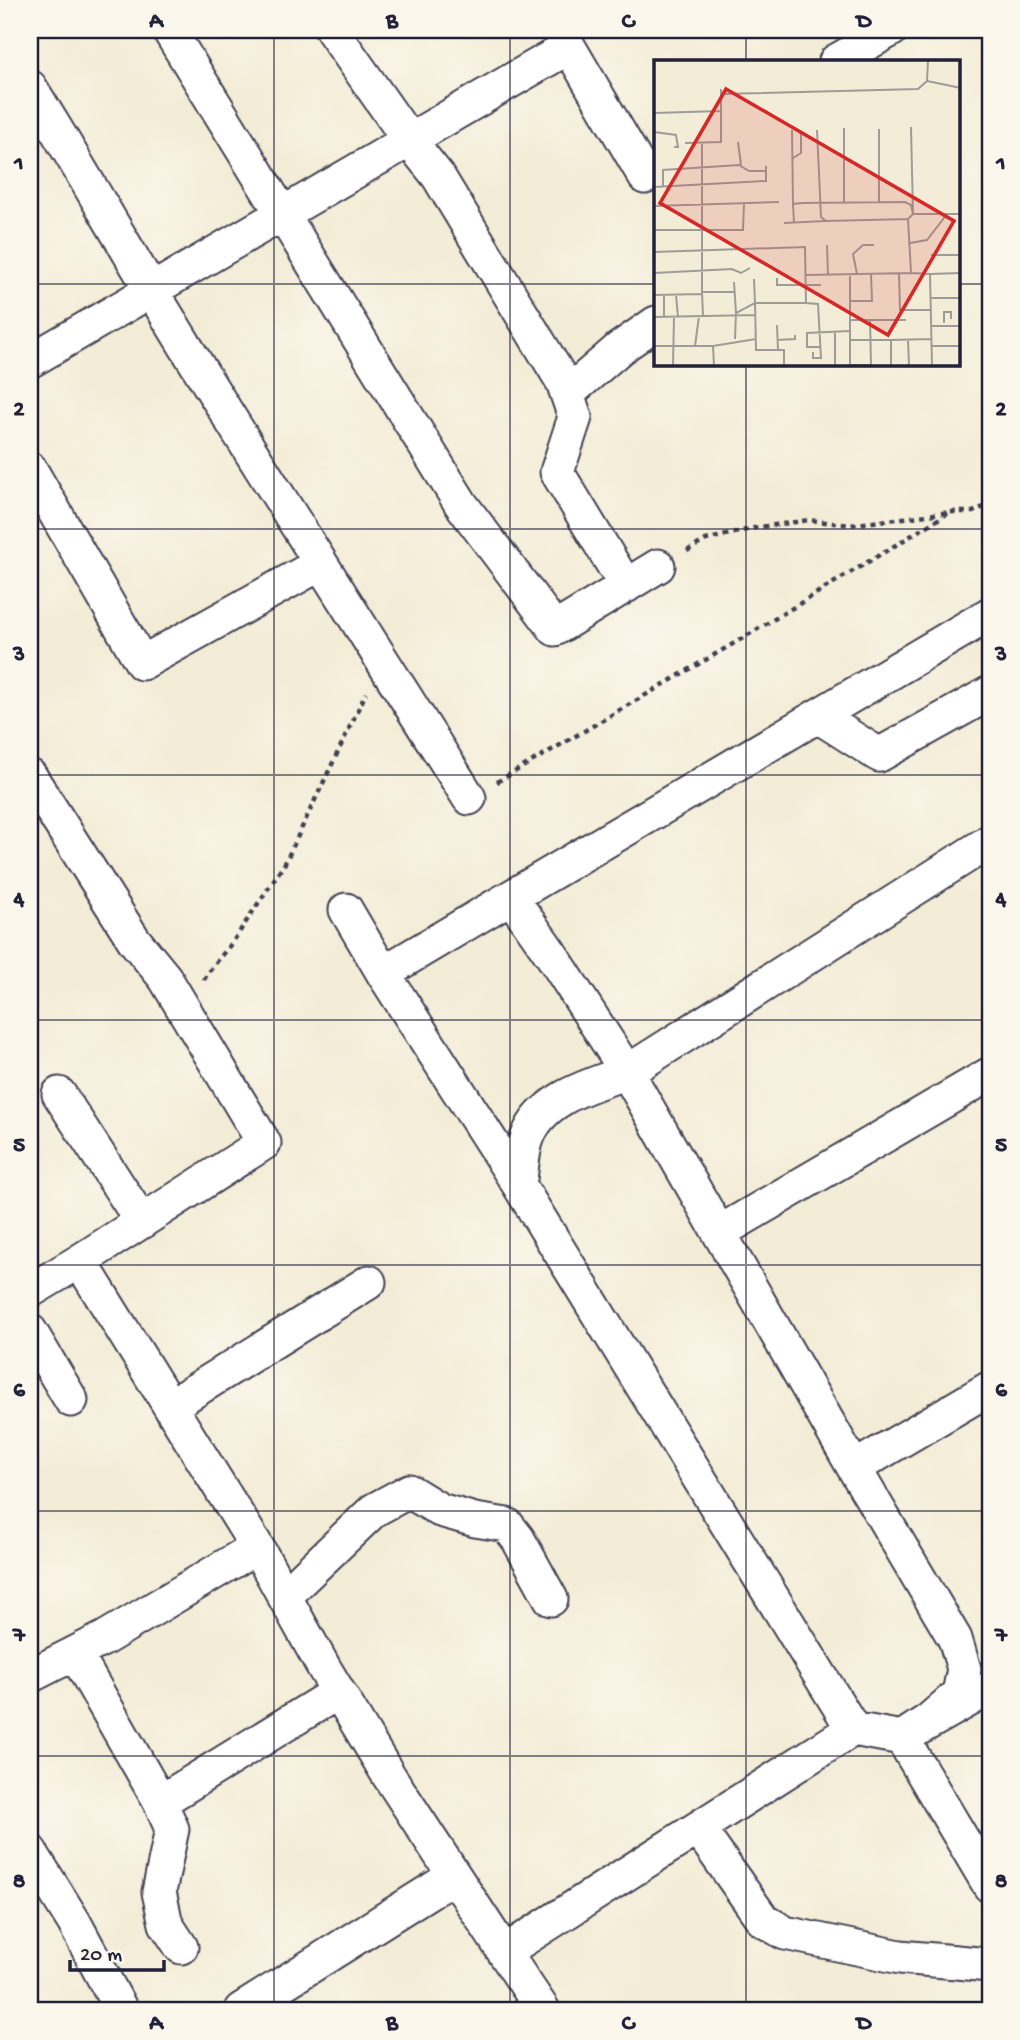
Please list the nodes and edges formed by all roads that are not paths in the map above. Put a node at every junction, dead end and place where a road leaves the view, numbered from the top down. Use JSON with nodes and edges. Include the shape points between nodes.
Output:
{"nodes":[{"id":1,"x":169,"y":30,"type":"edge"},
{"id":2,"x":332,"y":30,"type":"edge"},
{"id":3,"x":891,"y":30,"type":"edge"},
{"id":4,"x":564,"y":38,"type":"edge"},
{"id":5,"x":840,"y":48,"type":"edge"},
{"id":6,"x":30,"y":87,"type":"edge"},
{"id":7,"x":409,"y":140,"type":"junction"},
{"id":8,"x":654,"y":171,"type":"edge"},
{"id":9,"x":282,"y":214,"type":"junction"},
{"id":10,"x":151,"y":290,"type":"junction"},
{"id":11,"x":654,"y":324,"type":"edge"},
{"id":12,"x":30,"y":361,"type":"edge"},
{"id":13,"x":567,"y":394,"type":"junction"},
{"id":14,"x":30,"y":469,"type":"edge"},
{"id":15,"x":320,"y":564,"type":"junction"},
{"id":16,"x":658,"y":566,"type":"road end"},
{"id":17,"x":626,"y":586,"type":"junction"},
{"id":18,"x":990,"y":614,"type":"edge"},
{"id":19,"x":990,"y":693,"type":"edge"},
{"id":20,"x":818,"y":716,"type":"junction"},
{"id":21,"x":30,"y":776,"type":"edge"},
{"id":22,"x":469,"y":798,"type":"road end"},
{"id":23,"x":990,"y":841,"type":"edge"},
{"id":24,"x":511,"y":897,"type":"junction"},
{"id":25,"x":346,"y":910,"type":"dead end"},
{"id":26,"x":383,"y":973,"type":"junction"},
{"id":27,"x":626,"y":1072,"type":"junction"},
{"id":28,"x":990,"y":1074,"type":"edge"},
{"id":29,"x":59,"y":1094,"type":"dead end"},
{"id":30,"x":520,"y":1185,"type":"junction"},
{"id":31,"x":142,"y":1222,"type":"junction"},
{"id":32,"x":720,"y":1232,"type":"junction"},
{"id":33,"x":80,"y":1261,"type":"junction"},
{"id":34,"x":369,"y":1282,"type":"dead end"},
{"id":35,"x":30,"y":1291,"type":"edge"},
{"id":36,"x":30,"y":1331,"type":"edge"},
{"id":37,"x":990,"y":1388,"type":"edge"},
{"id":38,"x":71,"y":1400,"type":"dead end"},
{"id":39,"x":170,"y":1406,"type":"junction"},
{"id":40,"x":854,"y":1468,"type":"junction"},
{"id":41,"x":257,"y":1547,"type":"junction"},
{"id":42,"x":284,"y":1596,"type":"junction"},
{"id":43,"x":551,"y":1599,"type":"dead end"},
{"id":44,"x":956,"y":1639,"type":"junction"},
{"id":45,"x":75,"y":1653,"type":"junction"},
{"id":46,"x":30,"y":1676,"type":"edge"},
{"id":47,"x":988,"y":1689,"type":"edge"},
{"id":48,"x":338,"y":1692,"type":"junction"},
{"id":49,"x":853,"y":1729,"type":"junction"},
{"id":50,"x":902,"y":1738,"type":"junction"},
{"id":51,"x":160,"y":1802,"type":"junction"},
{"id":52,"x":698,"y":1828,"type":"junction"},
{"id":53,"x":31,"y":1855,"type":"edge"},
{"id":54,"x":454,"y":1876,"type":"junction"},
{"id":55,"x":990,"y":1886,"type":"edge"},
{"id":56,"x":181,"y":1947,"type":"dead end"},
{"id":57,"x":504,"y":1952,"type":"junction"},
{"id":58,"x":990,"y":1965,"type":"edge"},
{"id":59,"x":121,"y":2010,"type":"edge"},
{"id":60,"x":240,"y":2010,"type":"edge"},
{"id":61,"x":543,"y":2010,"type":"edge"}],
"edges":[{"from":1,"to":9,"type":"street"},
{"from":2,"to":7,"type":"street"},
{"from":3,"to":5,"type":"street"},
{"from":4,"to":7,"type":"street"},
{"from":4,"to":8,"type":"street","via":[[645,177]]},
{"from":6,"to":10,"type":"street"},
{"from":7,"to":9,"type":"street"},
{"from":7,"to":13,"type":"street","via":[[438,176]]},
{"from":9,"to":10,"type":"street"},
{"from":9,"to":17,"type":"street","via":[[461,504],[555,629]]},
{"from":10,"to":12,"type":"street"},
{"from":10,"to":15,"type":"street"},
{"from":11,"to":13,"type":"street"},
{"from":13,"to":17,"type":"street","via":[[575,417],[557,472]]},
{"from":14,"to":15,"type":"street","via":[[142,663]]},
{"from":15,"to":22,"type":"street"},
{"from":16,"to":17,"type":"street"},
{"from":18,"to":20,"type":"street"},
{"from":19,"to":20,"type":"street","via":[[880,755]]},
{"from":20,"to":24,"type":"street"},
{"from":21,"to":31,"type":"street","via":[[134,940],[165,978],[264,1143]]},
{"from":23,"to":27,"type":"street"},
{"from":24,"to":26,"type":"street"},
{"from":24,"to":27,"type":"street"},
{"from":25,"to":26,"type":"street"},
{"from":26,"to":30,"type":"street"},
{"from":27,"to":30,"type":"street","via":[[579,1089],[545,1111],[528,1136]]},
{"from":27,"to":32,"type":"street"},
{"from":28,"to":32,"type":"street"},
{"from":29,"to":31,"type":"street"},
{"from":30,"to":49,"type":"street"},
{"from":31,"to":33,"type":"street"},
{"from":32,"to":40,"type":"street"},
{"from":33,"to":35,"type":"street"},
{"from":33,"to":39,"type":"street"},
{"from":34,"to":39,"type":"street"},
{"from":36,"to":38,"type":"street"},
{"from":37,"to":40,"type":"street"},
{"from":39,"to":41,"type":"street"},
{"from":40,"to":44,"type":"street"},
{"from":41,"to":42,"type":"street"},
{"from":41,"to":45,"type":"street"},
{"from":42,"to":43,"type":"street","via":[[374,1510],[409,1491],[440,1510],[507,1525]]},
{"from":42,"to":48,"type":"street"},
{"from":44,"to":47,"type":"street"},
{"from":44,"to":50,"type":"street","via":[[964,1669],[959,1695]]},
{"from":45,"to":46,"type":"street"},
{"from":45,"to":51,"type":"street"},
{"from":47,"to":50,"type":"street"},
{"from":48,"to":51,"type":"street"},
{"from":48,"to":54,"type":"street"},
{"from":49,"to":50,"type":"street"},
{"from":49,"to":52,"type":"street"},
{"from":50,"to":55,"type":"street"},
{"from":51,"to":56,"type":"street","via":[[172,1829],[159,1892],[166,1924]]},
{"from":52,"to":57,"type":"street"},
{"from":52,"to":58,"type":"street","via":[[763,1920],[785,1933],[900,1957]]},
{"from":53,"to":59,"type":"street","via":[[74,1922]]},
{"from":54,"to":57,"type":"street"},
{"from":54,"to":60,"type":"street"},
{"from":57,"to":61,"type":"street"}]}
